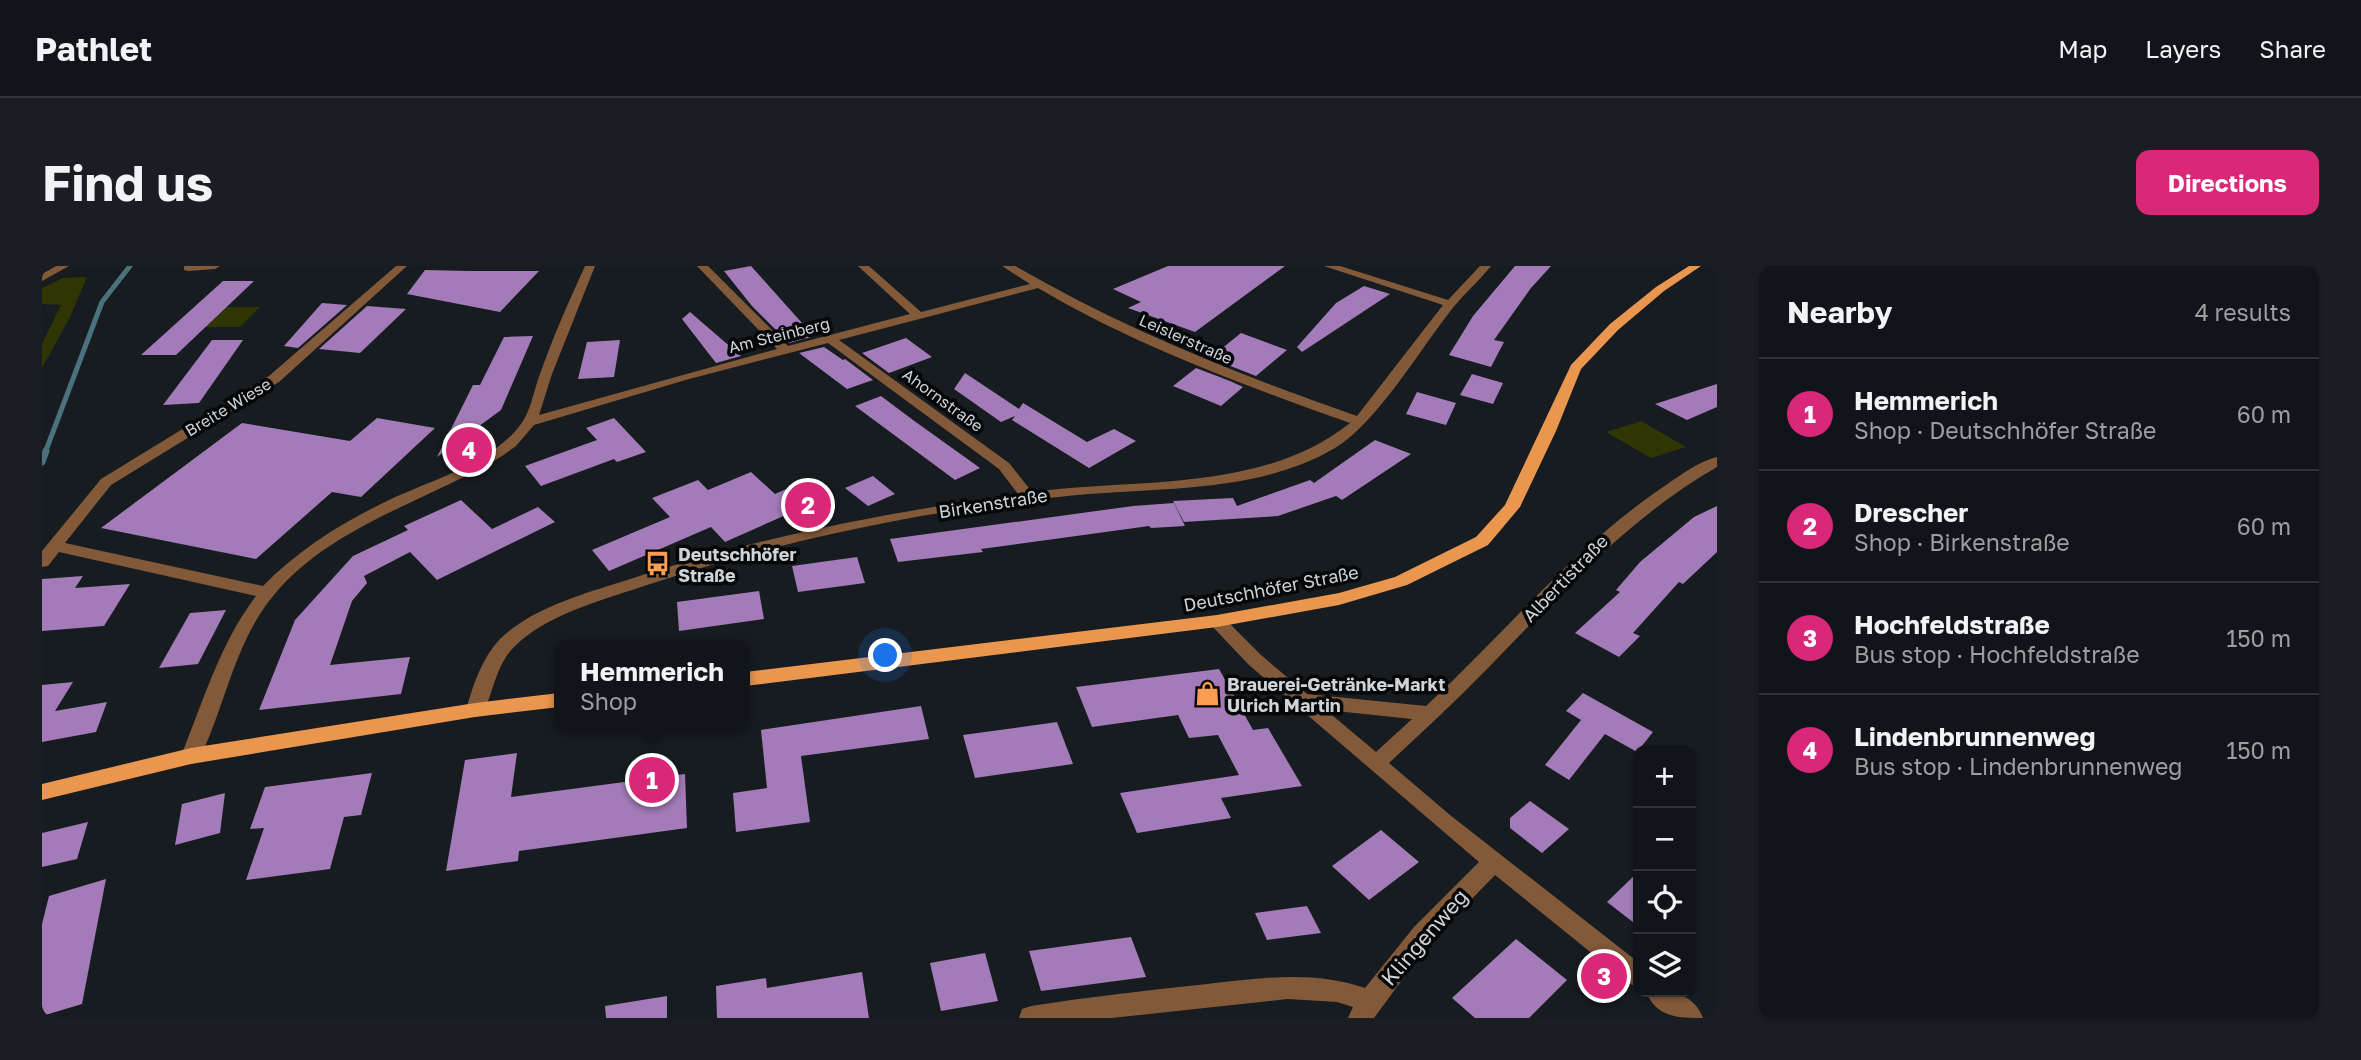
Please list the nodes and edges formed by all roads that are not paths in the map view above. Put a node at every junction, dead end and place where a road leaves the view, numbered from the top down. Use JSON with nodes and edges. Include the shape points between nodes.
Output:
{"nodes":[{"id":1,"x":64,"y":266,"type":"edge"},
{"id":2,"x":215,"y":266,"type":"edge"},
{"id":3,"x":402,"y":266,"type":"edge"},
{"id":4,"x":590,"y":266,"type":"edge"},
{"id":5,"x":702,"y":266,"type":"edge"},
{"id":6,"x":863,"y":266,"type":"edge"},
{"id":7,"x":1007,"y":266,"type":"edge"},
{"id":8,"x":1329,"y":266,"type":"edge"},
{"id":9,"x":1486,"y":266,"type":"edge"},
{"id":10,"x":1696,"y":266,"type":"edge"},
{"id":11,"x":188,"y":268,"type":"edge"},
{"id":12,"x":42,"y":278,"type":"edge"},
{"id":13,"x":1038,"y":285,"type":"junction"},
{"id":14,"x":1450,"y":304,"type":"junction"},
{"id":15,"x":919,"y":316,"type":"junction"},
{"id":16,"x":830,"y":339,"type":"junction"},
{"id":17,"x":785,"y":350,"type":"junction"},
{"id":18,"x":529,"y":422,"type":"junction"},
{"id":19,"x":1360,"y":422,"type":"junction"},
{"id":20,"x":1717,"y":461,"type":"edge"},
{"id":21,"x":1028,"y":497,"type":"junction"},
{"id":22,"x":55,"y":546,"type":"junction"},
{"id":23,"x":42,"y":562,"type":"edge"},
{"id":24,"x":268,"y":593,"type":"junction"},
{"id":25,"x":1217,"y":621,"type":"junction"},
{"id":26,"x":750,"y":678,"type":"edge"},
{"id":27,"x":554,"y":701,"type":"edge"},
{"id":28,"x":1306,"y":701,"type":"junction"},
{"id":29,"x":475,"y":710,"type":"junction"},
{"id":30,"x":1428,"y":713,"type":"junction"},
{"id":31,"x":191,"y":756,"type":"junction"},
{"id":32,"x":1376,"y":764,"type":"junction"},
{"id":33,"x":42,"y":792,"type":"edge"},
{"id":34,"x":1496,"y":861,"type":"junction"},
{"id":35,"x":1633,"y":972,"type":"edge"},
{"id":36,"x":1664,"y":997,"type":"edge"},
{"id":37,"x":1365,"y":1009,"type":"edge"},
{"id":38,"x":1031,"y":1018,"type":"edge"},
{"id":39,"x":1691,"y":1018,"type":"edge"}],
"edges":[{"from":1,"to":12,"type":"street"},
{"from":2,"to":11,"type":"street"},
{"from":3,"to":22,"type":"street","name":"Breite Wiese","via":[[274,379],[106,482]]},
{"from":4,"to":18,"type":"street"},
{"from":5,"to":17,"type":"street"},
{"from":6,"to":15,"type":"street"},
{"from":7,"to":13,"type":"street","name":"Leislerstraße"},
{"from":8,"to":14,"type":"street"},
{"from":9,"to":14,"type":"street","name":"Birkenstraße"},
{"from":10,"to":25,"type":"main road","name":"Deutschhöfer Straße","via":[[1614,327],[1575,368],[1522,490],[1482,541],[1377,589]]},
{"from":13,"to":15,"type":"street","name":"Am Steinberg"},
{"from":13,"to":19,"type":"street","name":"Leislerstraße","via":[[1192,359]]},
{"from":14,"to":19,"type":"street","name":"Birkenstraße"},
{"from":15,"to":16,"type":"street","name":"Am Steinberg"},
{"from":16,"to":17,"type":"street","name":"Am Steinberg"},
{"from":16,"to":21,"type":"street","name":"Ahornstraße","via":[[1004,466]]},
{"from":17,"to":18,"type":"street","name":"Am Steinberg"},
{"from":18,"to":24,"type":"street","via":[[511,443],[491,456],[334,537]]},
{"from":19,"to":21,"type":"street","name":"Birkenstraße","via":[[1324,451],[1262,472]]},
{"from":20,"to":30,"type":"street","name":"Albertistraße","via":[[1615,527]]},
{"from":21,"to":29,"type":"street","name":"Birkenstraße","via":[[804,537],[679,569],[585,600],[534,625],[498,653]]},
{"from":22,"to":23,"type":"street","name":"Breite Wiese"},
{"from":22,"to":24,"type":"street"},
{"from":24,"to":31,"type":"street","via":[[242,632]]},
{"from":25,"to":26,"type":"main road","name":"Deutschhöfer Straße"},
{"from":25,"to":28,"type":"street","via":[[1255,660]]},
{"from":27,"to":29,"type":"main road"},
{"from":28,"to":30,"type":"street"},
{"from":28,"to":32,"type":"street"},
{"from":29,"to":31,"type":"main road"},
{"from":30,"to":32,"type":"street","name":"Albertistraße"},
{"from":31,"to":33,"type":"main road"},
{"from":32,"to":34,"type":"street"},
{"from":34,"to":35,"type":"street"},
{"from":34,"to":37,"type":"street","name":"Klingenweg","via":[[1439,915]]},
{"from":36,"to":39,"type":"street"},
{"from":37,"to":38,"type":"street","via":[[1337,990],[1288,987]]}]}
